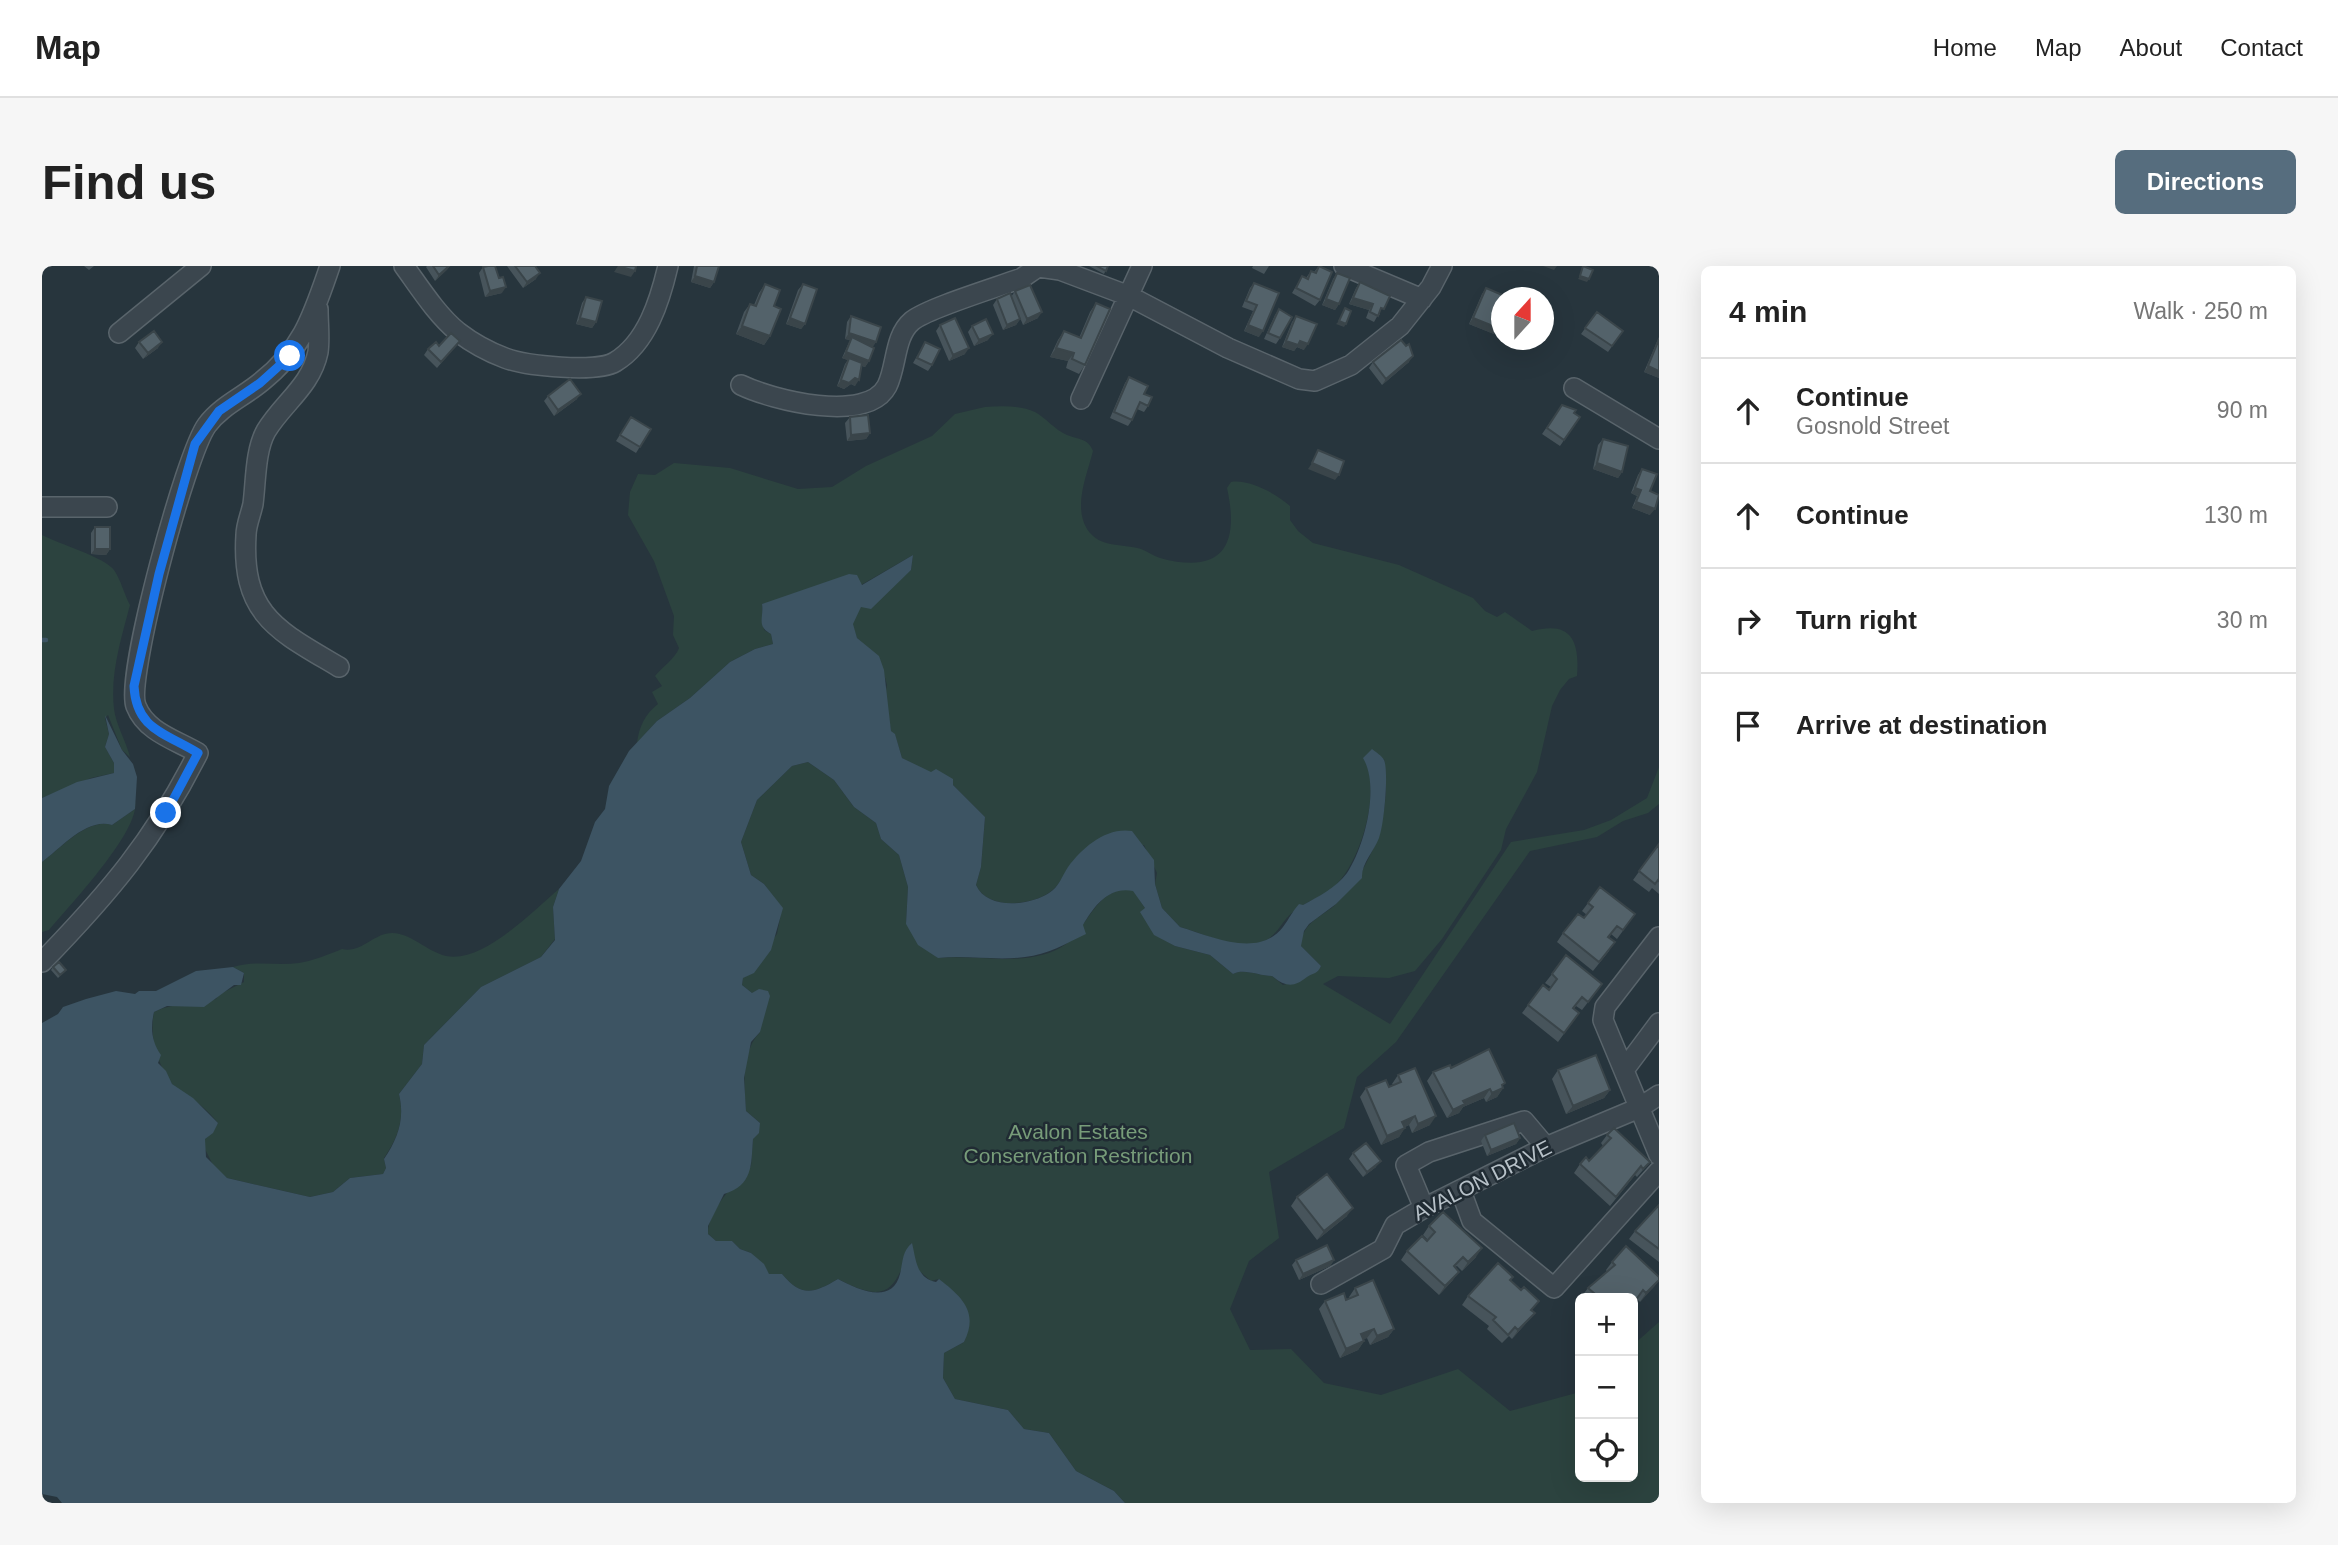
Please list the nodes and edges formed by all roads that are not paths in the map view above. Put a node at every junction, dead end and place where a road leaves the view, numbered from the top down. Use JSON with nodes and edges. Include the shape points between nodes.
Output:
{"nodes":[{"id":1,"x":201,"y":266,"type":"edge"},
{"id":2,"x":330,"y":266,"type":"edge"},
{"id":3,"x":404,"y":266,"type":"edge"},
{"id":4,"x":668,"y":266,"type":"edge"},
{"id":5,"x":1142,"y":266,"type":"edge"},
{"id":6,"x":1344,"y":266,"type":"edge"},
{"id":7,"x":1442,"y":266,"type":"edge"},
{"id":8,"x":1035,"y":267,"type":"edge"},
{"id":9,"x":1129,"y":296,"type":"junction"},
{"id":10,"x":1422,"y":299,"type":"junction"},
{"id":11,"x":318,"y":301,"type":"junction"},
{"id":12,"x":120,"y":333,"type":"dead end"},
{"id":13,"x":741,"y":385,"type":"dead end"},
{"id":14,"x":1574,"y":388,"type":"dead end"},
{"id":15,"x":1081,"y":399,"type":"dead end"},
{"id":16,"x":1659,"y":439,"type":"edge"},
{"id":17,"x":42,"y":507,"type":"edge"},
{"id":18,"x":107,"y":507,"type":"dead end"},
{"id":19,"x":339,"y":667,"type":"dead end"},
{"id":20,"x":1659,"y":937,"type":"edge"},
{"id":21,"x":42,"y":962,"type":"edge"},
{"id":22,"x":1659,"y":1023,"type":"edge"},
{"id":23,"x":1624,"y":1070,"type":"junction"},
{"id":24,"x":1659,"y":1095,"type":"edge"},
{"id":25,"x":1639,"y":1108,"type":"junction"},
{"id":26,"x":1546,"y":1147,"type":"junction"},
{"id":27,"x":1659,"y":1155,"type":"edge"},
{"id":28,"x":1659,"y":1171,"type":"edge"},
{"id":29,"x":1461,"y":1191,"type":"junction"},
{"id":30,"x":1424,"y":1208,"type":"junction"},
{"id":31,"x":1321,"y":1284,"type":"dead end"}],
"edges":[{"from":1,"to":12,"type":"street"},
{"from":2,"to":11,"type":"street"},
{"from":3,"to":4,"type":"street","via":[[438,311],[467,338],[506,358],[582,367],[613,364],[636,343],[657,302]]},
{"from":5,"to":9,"type":"street"},
{"from":6,"to":10,"type":"street"},
{"from":7,"to":10,"type":"street"},
{"from":8,"to":9,"type":"street","via":[[1060,270]]},
{"from":8,"to":13,"type":"street","via":[[1022,278],[914,319],[899,344],[887,385],[869,403],[802,402]]},
{"from":9,"to":10,"type":"street","via":[[1195,333],[1308,381],[1328,377],[1361,359],[1400,326]]},
{"from":9,"to":15,"type":"street"},
{"from":11,"to":19,"type":"street","via":[[315,363],[307,382],[265,432],[246,536],[249,572],[263,616]]},
{"from":11,"to":21,"type":"street","via":[[290,356],[206,426],[195,444],[177,500],[139,659],[134,703],[153,728],[198,753],[166,813],[124,873]]},
{"from":14,"to":16,"type":"street"},
{"from":17,"to":18,"type":"street"},
{"from":20,"to":23,"type":"street","via":[[1605,1007],[1603,1020]]},
{"from":22,"to":23,"type":"street"},
{"from":23,"to":25,"type":"street"},
{"from":24,"to":25,"type":"street","name":"AVALON DRIVE"},
{"from":25,"to":26,"type":"street","name":"AVALON DRIVE"},
{"from":25,"to":27,"type":"street"},
{"from":26,"to":29,"type":"street","name":"AVALON DRIVE"},
{"from":26,"to":30,"type":"street","via":[[1524,1121],[1429,1152],[1406,1165]]},
{"from":28,"to":29,"type":"street","via":[[1554,1288],[1472,1221]]},
{"from":29,"to":30,"type":"street","name":"AVALON DRIVE"},
{"from":30,"to":31,"type":"street","name":"AVALON DRIVE","via":[[1395,1225],[1382,1249]]}]}
